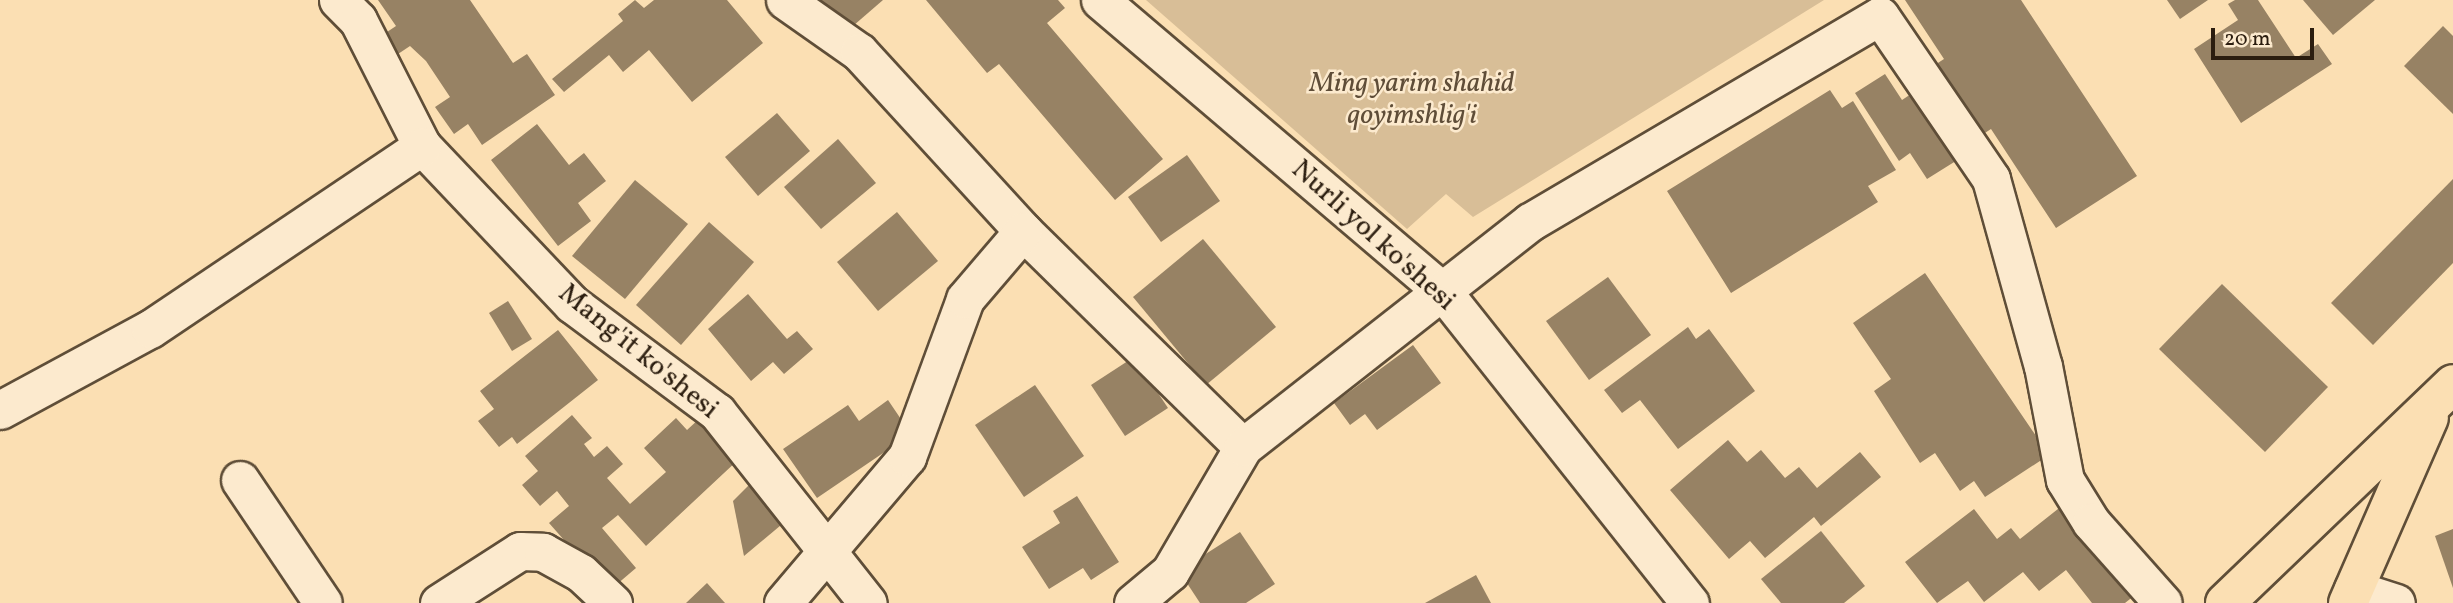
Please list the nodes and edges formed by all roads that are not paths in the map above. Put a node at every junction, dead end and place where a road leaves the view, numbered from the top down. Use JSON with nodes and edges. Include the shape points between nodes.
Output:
{"nodes":[{"id":1,"x":338,"y":0,"type":"edge"},
{"id":2,"x":785,"y":0,"type":"edge"},
{"id":3,"x":1100,"y":0,"type":"edge"},
{"id":4,"x":422,"y":146,"type":"junction"},
{"id":5,"x":1023,"y":231,"type":"junction"},
{"id":6,"x":1444,"y":293,"type":"junction"},
{"id":7,"x":2445,"y":392,"type":"edge"},
{"id":8,"x":0,"y":410,"type":"edge"},
{"id":9,"x":1243,"y":447,"type":"junction"},
{"id":10,"x":240,"y":480,"type":"dead end"},
{"id":11,"x":829,"y":548,"type":"junction"},
{"id":12,"x":2350,"y":596,"type":"edge"},
{"id":13,"x":323,"y":603,"type":"edge"},
{"id":14,"x":439,"y":603,"type":"edge"},
{"id":15,"x":613,"y":603,"type":"edge"},
{"id":16,"x":783,"y":603,"type":"edge"},
{"id":17,"x":868,"y":603,"type":"edge"},
{"id":18,"x":1133,"y":603,"type":"edge"},
{"id":19,"x":1690,"y":603,"type":"edge"},
{"id":20,"x":2163,"y":603,"type":"edge"},
{"id":21,"x":2225,"y":603,"type":"edge"},
{"id":22,"x":2396,"y":603,"type":"edge"}],
"edges":[{"from":1,"to":4,"type":"street","name":"Mang'it ko'shesi","via":[[358,20]]},
{"from":2,"to":5,"type":"street","via":[[859,52]]},
{"from":3,"to":6,"type":"street","name":"Nurli yol ko'shesi"},
{"from":4,"to":8,"type":"street","via":[[150,329]]},
{"from":4,"to":11,"type":"street","name":"Mang'it ko'shesi","via":[[572,304],[717,412]]},
{"from":5,"to":9,"type":"street"},
{"from":5,"to":11,"type":"street","via":[[965,299],[907,457]]},
{"from":6,"to":9,"type":"street"},
{"from":6,"to":19,"type":"street","name":"Nurli yol ko'shesi"},
{"from":6,"to":20,"type":"street","via":[[1530,222],[1880,16],[1990,179],[2043,366],[2065,480],[2091,522]]},
{"from":7,"to":12,"type":"main road"},
{"from":7,"to":21,"type":"main road"},
{"from":9,"to":18,"type":"street","via":[[1170,572]]},
{"from":10,"to":13,"type":"street"},
{"from":11,"to":16,"type":"street"},
{"from":11,"to":17,"type":"street","name":"Mang'it ko'shesi"},
{"from":12,"to":22,"type":"street"},
{"from":14,"to":15,"type":"street","via":[[520,551],[543,552],[581,573]]}]}
